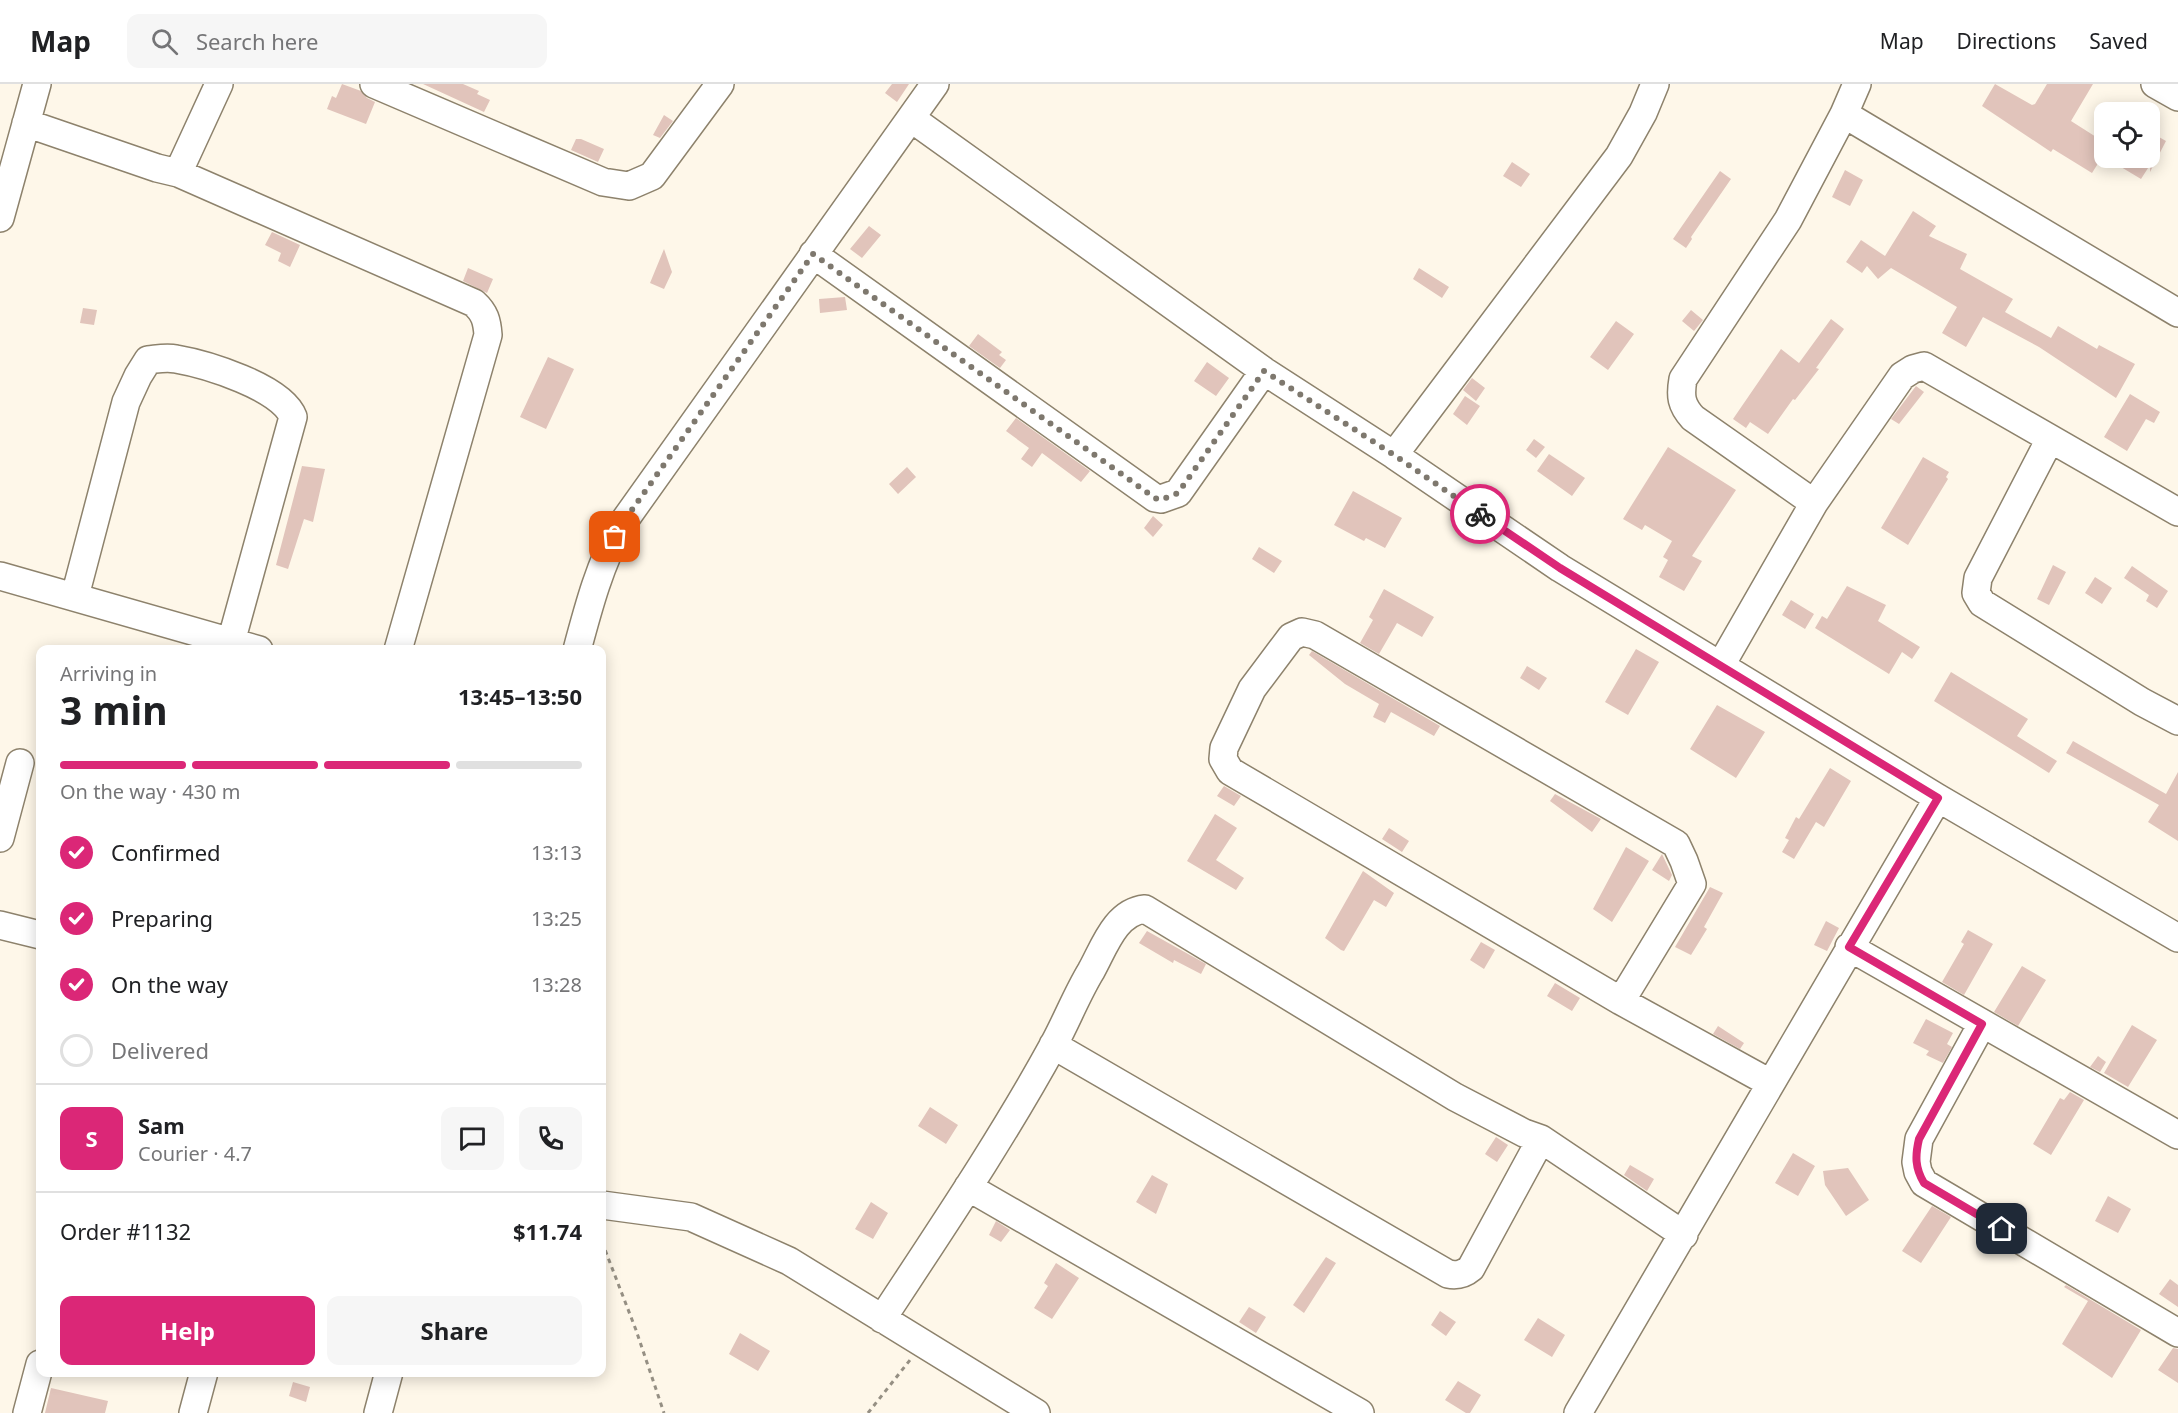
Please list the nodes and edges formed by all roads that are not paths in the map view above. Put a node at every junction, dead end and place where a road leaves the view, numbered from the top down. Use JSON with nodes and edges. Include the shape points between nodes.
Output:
{"nodes":[{"id":1,"x":37,"y":84,"type":"edge"},
{"id":2,"x":219,"y":84,"type":"edge"},
{"id":3,"x":375,"y":84,"type":"edge"},
{"id":4,"x":720,"y":84,"type":"edge"},
{"id":5,"x":935,"y":84,"type":"edge"},
{"id":6,"x":1655,"y":84,"type":"edge"},
{"id":7,"x":1857,"y":84,"type":"edge"},
{"id":8,"x":2155,"y":84,"type":"edge"},
{"id":9,"x":2178,"y":98,"type":"edge"},
{"id":10,"x":1844,"y":114,"type":"junction"},
{"id":11,"x":912,"y":119,"type":"junction"},
{"id":12,"x":26,"y":123,"type":"junction"},
{"id":13,"x":178,"y":173,"type":"junction"},
{"id":14,"x":0,"y":218,"type":"edge"},
{"id":15,"x":813,"y":254,"type":"junction"},
{"id":16,"x":2178,"y":313,"type":"edge"},
{"id":17,"x":1264,"y":371,"type":"junction"},
{"id":18,"x":2050,"y":439,"type":"junction"},
{"id":19,"x":1394,"y":455,"type":"junction"},
{"id":20,"x":1814,"y":503,"type":"junction"},
{"id":21,"x":2178,"y":512,"type":"edge"},
{"id":22,"x":0,"y":576,"type":"edge"},
{"id":23,"x":75,"y":596,"type":"junction"},
{"id":24,"x":231,"y":642,"type":"junction"},
{"id":25,"x":242,"y":645,"type":"edge"},
{"id":26,"x":400,"y":645,"type":"edge"},
{"id":27,"x":578,"y":645,"type":"edge"},
{"id":28,"x":1721,"y":665,"type":"junction"},
{"id":29,"x":2178,"y":721,"type":"edge"},
{"id":30,"x":20,"y":763,"type":"edge"},
{"id":31,"x":1938,"y":798,"type":"junction"},
{"id":32,"x":0,"y":838,"type":"edge"},
{"id":33,"x":0,"y":925,"type":"edge"},
{"id":34,"x":36,"y":934,"type":"edge"},
{"id":35,"x":2178,"y":938,"type":"edge"},
{"id":36,"x":1849,"y":947,"type":"junction"},
{"id":37,"x":1621,"y":1001,"type":"junction"},
{"id":38,"x":1982,"y":1024,"type":"junction"},
{"id":39,"x":1053,"y":1045,"type":"junction"},
{"id":40,"x":1770,"y":1083,"type":"junction"},
{"id":41,"x":2178,"y":1136,"type":"edge"},
{"id":42,"x":1541,"y":1140,"type":"junction"},
{"id":43,"x":968,"y":1187,"type":"junction"},
{"id":44,"x":606,"y":1206,"type":"edge"},
{"id":45,"x":1684,"y":1235,"type":"junction"},
{"id":46,"x":882,"y":1319,"type":"junction"},
{"id":47,"x":2178,"y":1333,"type":"edge"},
{"id":48,"x":37,"y":1377,"type":"edge"},
{"id":49,"x":203,"y":1377,"type":"edge"},
{"id":50,"x":388,"y":1377,"type":"edge"},
{"id":51,"x":27,"y":1413,"type":"edge"},
{"id":52,"x":193,"y":1413,"type":"edge"},
{"id":53,"x":378,"y":1413,"type":"edge"},
{"id":54,"x":1036,"y":1413,"type":"edge"},
{"id":55,"x":1360,"y":1413,"type":"edge"},
{"id":56,"x":1578,"y":1413,"type":"edge"}],
"edges":[{"from":1,"to":12,"type":"street"},
{"from":2,"to":13,"type":"street"},
{"from":3,"to":4,"type":"street","via":[[603,182],[629,186],[652,176]]},
{"from":5,"to":11,"type":"street"},
{"from":6,"to":19,"type":"street","via":[[1619,156]]},
{"from":7,"to":10,"type":"street"},
{"from":8,"to":9,"type":"street"},
{"from":10,"to":16,"type":"street"},
{"from":10,"to":20,"type":"street","via":[[1788,220],[1683,380],[1680,396],[1693,418]]},
{"from":11,"to":15,"type":"street"},
{"from":11,"to":17,"type":"street"},
{"from":12,"to":13,"type":"street"},
{"from":12,"to":14,"type":"street"},
{"from":13,"to":26,"type":"street","via":[[474,303],[483,312],[488,335]]},
{"from":15,"to":17,"type":"street","via":[[1161,500],[1178,493]]},
{"from":15,"to":27,"type":"street","via":[[622,524],[598,573]]},
{"from":17,"to":19,"type":"street"},
{"from":18,"to":20,"type":"street","via":[[1924,366],[1902,376]]},
{"from":18,"to":21,"type":"street"},
{"from":18,"to":29,"type":"street","via":[[1978,578],[1976,593],[1982,603]]},
{"from":19,"to":28,"type":"street","via":[[1560,568]]},
{"from":20,"to":28,"type":"street"},
{"from":22,"to":23,"type":"street"},
{"from":23,"to":24,"type":"street"},
{"from":23,"to":24,"type":"street","via":[[126,402],[138,375],[148,360],[164,358],[215,368],[243,378],[278,399],[293,417]]},
{"from":24,"to":25,"type":"street"},
{"from":28,"to":31,"type":"street"},
{"from":30,"to":32,"type":"street"},
{"from":31,"to":35,"type":"street"},
{"from":31,"to":36,"type":"street"},
{"from":33,"to":34,"type":"street"},
{"from":36,"to":38,"type":"street"},
{"from":36,"to":40,"type":"street"},
{"from":37,"to":37,"type":"street","via":[[1230,771],[1223,759],[1224,748],[1251,689],[1291,637],[1302,632],[1315,635],[1676,844],[1692,884]]},
{"from":37,"to":40,"type":"street"},
{"from":38,"to":41,"type":"street"},
{"from":38,"to":47,"type":"street","via":[[1919,1139],[1916,1162],[1924,1183]]},
{"from":39,"to":42,"type":"street","via":[[1455,1275],[1471,1268]]},
{"from":39,"to":42,"type":"street","via":[[1122,917],[1145,909],[1455,1097]]},
{"from":39,"to":43,"type":"street"},
{"from":40,"to":45,"type":"street"},
{"from":42,"to":45,"type":"street"},
{"from":43,"to":46,"type":"street"},
{"from":43,"to":55,"type":"street"},
{"from":44,"to":46,"type":"street","via":[[691,1217],[789,1261]]},
{"from":45,"to":56,"type":"street"},
{"from":46,"to":54,"type":"street"},
{"from":48,"to":51,"type":"street"},
{"from":49,"to":52,"type":"street"},
{"from":50,"to":53,"type":"street"}]}
